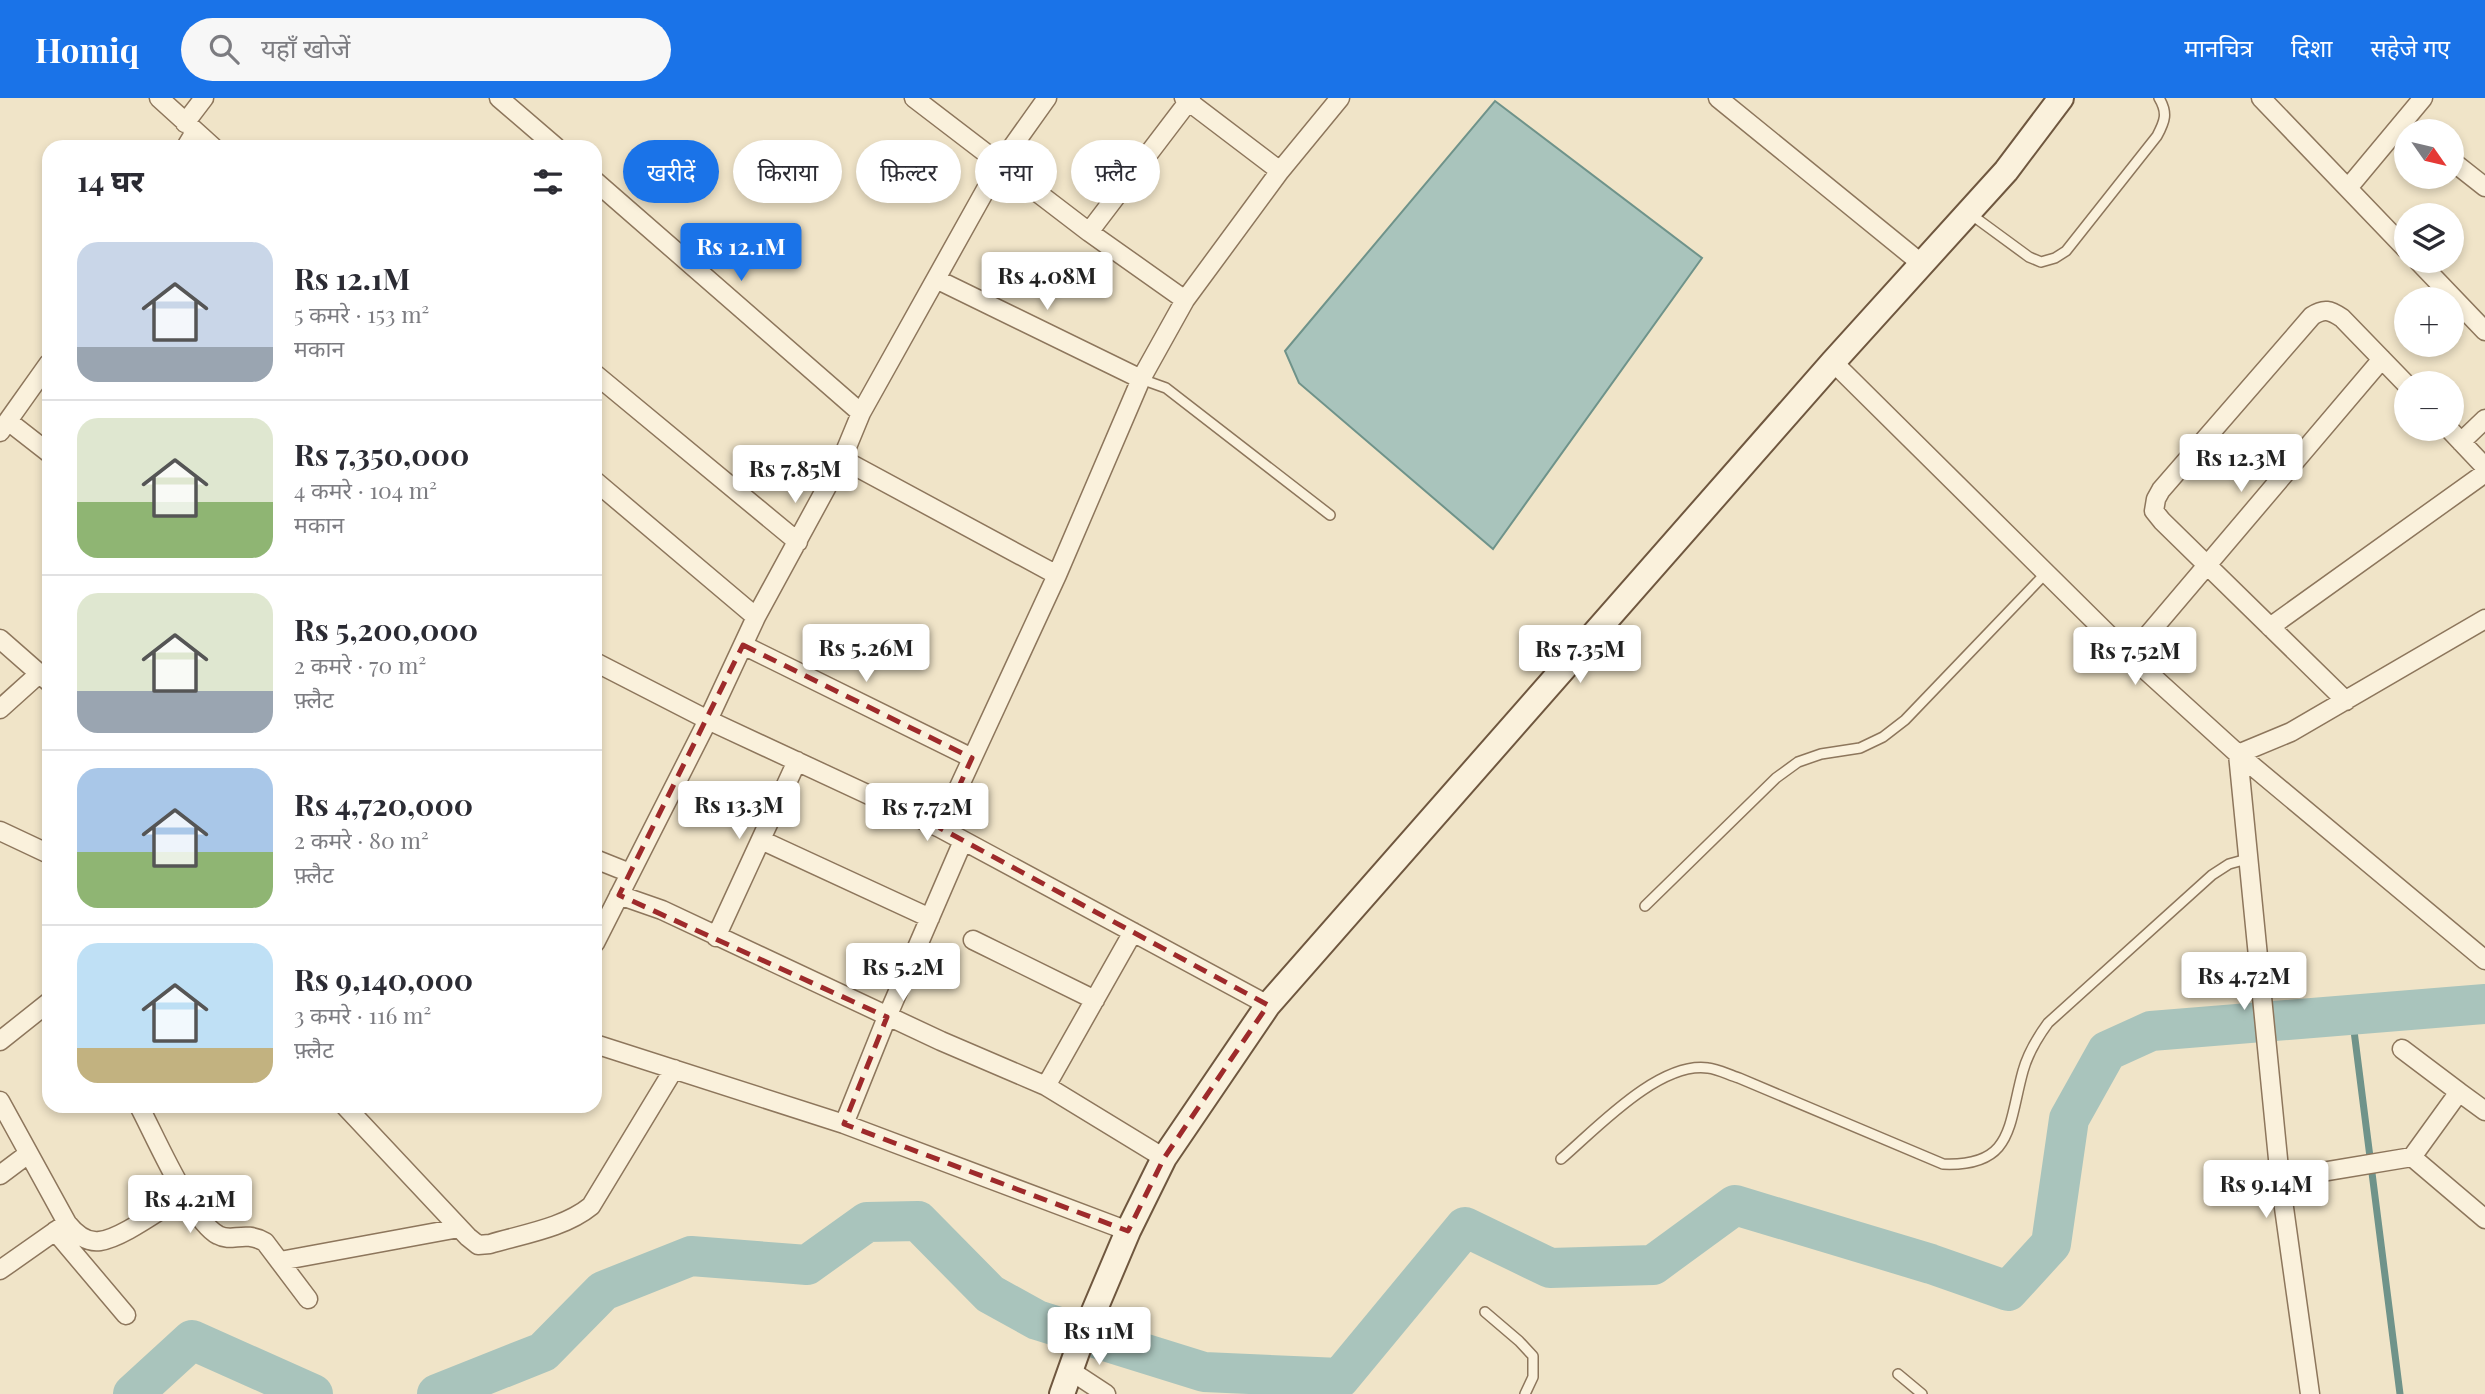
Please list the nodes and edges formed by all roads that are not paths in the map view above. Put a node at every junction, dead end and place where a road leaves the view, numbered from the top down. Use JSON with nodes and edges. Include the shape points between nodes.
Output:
{"nodes":[{"id":1,"x":159,"y":98,"type":"edge"},
{"id":2,"x":204,"y":98,"type":"edge"},
{"id":3,"x":499,"y":98,"type":"edge"},
{"id":4,"x":914,"y":98,"type":"edge"},
{"id":5,"x":1047,"y":98,"type":"edge"},
{"id":6,"x":1340,"y":98,"type":"edge"},
{"id":7,"x":1718,"y":98,"type":"edge"},
{"id":8,"x":2061,"y":98,"type":"edge"},
{"id":9,"x":2159,"y":98,"type":"edge"},
{"id":10,"x":2261,"y":98,"type":"edge"},
{"id":11,"x":2423,"y":98,"type":"edge"},
{"id":12,"x":1188,"y":99,"type":"edge"},
{"id":13,"x":2412,"y":119,"type":"edge"},
{"id":14,"x":189,"y":134,"type":"edge"},
{"id":15,"x":548,"y":140,"type":"edge"},
{"id":16,"x":1017,"y":140,"type":"edge"},
{"id":17,"x":2394,"y":141,"type":"edge"},
{"id":18,"x":975,"y":145,"type":"edge"},
{"id":19,"x":2464,"y":169,"type":"edge"},
{"id":20,"x":1280,"y":171,"type":"junction"},
{"id":21,"x":2483,"y":182,"type":"edge"},
{"id":22,"x":602,"y":187,"type":"edge"},
{"id":23,"x":2348,"y":188,"type":"junction"},
{"id":24,"x":978,"y":203,"type":"edge"},
{"id":25,"x":1051,"y":203,"type":"edge"},
{"id":26,"x":1968,"y":212,"type":"junction"},
{"id":27,"x":1089,"y":232,"type":"junction"},
{"id":28,"x":2394,"y":236,"type":"edge"},
{"id":29,"x":1922,"y":264,"type":"junction"},
{"id":30,"x":2429,"y":273,"type":"edge"},
{"id":31,"x":936,"y":279,"type":"junction"},
{"id":32,"x":1185,"y":299,"type":"junction"},
{"id":33,"x":2485,"y":331,"type":"edge"},
{"id":34,"x":2382,"y":359,"type":"junction"},
{"id":35,"x":1833,"y":362,"type":"junction"},
{"id":36,"x":2394,"y":372,"type":"edge"},
{"id":37,"x":42,"y":373,"type":"edge"},
{"id":38,"x":1141,"y":379,"type":"junction"},
{"id":39,"x":602,"y":380,"type":"edge"},
{"id":40,"x":861,"y":413,"type":"junction"},
{"id":41,"x":2485,"y":419,"type":"edge"},
{"id":42,"x":4,"y":426,"type":"edge"},
{"id":43,"x":2464,"y":430,"type":"edge"},
{"id":44,"x":2461,"y":441,"type":"edge"},
{"id":45,"x":42,"y":449,"type":"edge"},
{"id":46,"x":842,"y":459,"type":"junction"},
{"id":47,"x":2485,"y":467,"type":"edge"},
{"id":48,"x":2485,"y":473,"type":"edge"},
{"id":49,"x":602,"y":487,"type":"edge"},
{"id":50,"x":1330,"y":515,"type":"dead end"},
{"id":51,"x":798,"y":542,"type":"junction"},
{"id":52,"x":2206,"y":566,"type":"junction"},
{"id":53,"x":2046,"y":573,"type":"junction"},
{"id":54,"x":1057,"y":575,"type":"junction"},
{"id":55,"x":756,"y":617,"type":"junction"},
{"id":56,"x":2485,"y":619,"type":"edge"},
{"id":57,"x":2270,"y":627,"type":"junction"},
{"id":58,"x":0,"y":639,"type":"edge"},
{"id":59,"x":743,"y":645,"type":"junction"},
{"id":60,"x":2130,"y":656,"type":"junction"},
{"id":61,"x":602,"y":666,"type":"edge"},
{"id":62,"x":42,"y":675,"type":"edge"},
{"id":63,"x":42,"y":680,"type":"edge"},
{"id":64,"x":2346,"y":701,"type":"junction"},
{"id":65,"x":0,"y":709,"type":"edge"},
{"id":66,"x":708,"y":720,"type":"junction"},
{"id":67,"x":2238,"y":754,"type":"junction"},
{"id":68,"x":972,"y":758,"type":"junction"},
{"id":69,"x":797,"y":761,"type":"junction"},
{"id":70,"x":940,"y":828,"type":"junction"},
{"id":71,"x":0,"y":831,"type":"edge"},
{"id":72,"x":761,"y":840,"type":"junction"},
{"id":73,"x":964,"y":841,"type":"junction"},
{"id":74,"x":42,"y":851,"type":"edge"},
{"id":75,"x":2247,"y":859,"type":"junction"},
{"id":76,"x":602,"y":862,"type":"edge"},
{"id":77,"x":630,"y":873,"type":"junction"},
{"id":78,"x":619,"y":895,"type":"junction"},
{"id":79,"x":1645,"y":906,"type":"dead end"},
{"id":80,"x":930,"y":918,"type":"junction"},
{"id":81,"x":602,"y":929,"type":"edge"},
{"id":82,"x":1133,"y":932,"type":"junction"},
{"id":83,"x":716,"y":937,"type":"junction"},
{"id":84,"x":973,"y":940,"type":"dead end"},
{"id":85,"x":2485,"y":960,"type":"edge"},
{"id":86,"x":1095,"y":1000,"type":"junction"},
{"id":87,"x":1268,"y":1005,"type":"junction"},
{"id":88,"x":42,"y":1008,"type":"edge"},
{"id":89,"x":887,"y":1017,"type":"junction"},
{"id":90,"x":0,"y":1041,"type":"edge"},
{"id":91,"x":602,"y":1046,"type":"edge"},
{"id":92,"x":2402,"y":1049,"type":"dead end"},
{"id":93,"x":674,"y":1069,"type":"junction"},
{"id":94,"x":1046,"y":1086,"type":"junction"},
{"id":95,"x":2459,"y":1093,"type":"junction"},
{"id":96,"x":0,"y":1101,"type":"edge"},
{"id":97,"x":2485,"y":1111,"type":"edge"},
{"id":98,"x":143,"y":1113,"type":"edge"},
{"id":99,"x":352,"y":1113,"type":"edge"},
{"id":100,"x":844,"y":1124,"type":"junction"},
{"id":101,"x":28,"y":1154,"type":"junction"},
{"id":102,"x":1164,"y":1158,"type":"junction"},
{"id":103,"x":1561,"y":1159,"type":"dead end"},
{"id":104,"x":2403,"y":1159,"type":"junction"},
{"id":105,"x":0,"y":1175,"type":"edge"},
{"id":106,"x":2280,"y":1179,"type":"junction"},
{"id":107,"x":184,"y":1195,"type":"junction"},
{"id":108,"x":2485,"y":1219,"type":"edge"},
{"id":109,"x":61,"y":1227,"type":"junction"},
{"id":110,"x":460,"y":1228,"type":"junction"},
{"id":111,"x":1128,"y":1231,"type":"junction"},
{"id":112,"x":280,"y":1261,"type":"junction"},
{"id":113,"x":0,"y":1270,"type":"edge"},
{"id":114,"x":308,"y":1299,"type":"dead end"},
{"id":115,"x":1485,"y":1312,"type":"dead end"},
{"id":116,"x":126,"y":1315,"type":"dead end"},
{"id":117,"x":1070,"y":1372,"type":"edge"},
{"id":118,"x":1898,"y":1374,"type":"dead end"},
{"id":119,"x":1106,"y":1394,"type":"edge"},
{"id":120,"x":1525,"y":1394,"type":"edge"},
{"id":121,"x":1922,"y":1394,"type":"edge"},
{"id":122,"x":2309,"y":1394,"type":"edge"}],
"edges":[{"from":1,"to":14,"type":"street"},
{"from":2,"to":14,"type":"street"},
{"from":3,"to":15,"type":"street"},
{"from":4,"to":18,"type":"street"},
{"from":5,"to":16,"type":"street"},
{"from":6,"to":20,"type":"street"},
{"from":7,"to":29,"type":"street"},
{"from":8,"to":26,"type":"main road"},
{"from":9,"to":26,"type":"lane","via":[[2166,119],[2157,136],[2056,258],[2040,262],[2029,257]]},
{"from":10,"to":23,"type":"street"},
{"from":11,"to":13,"type":"street"},
{"from":12,"to":20,"type":"street"},
{"from":12,"to":27,"type":"street"},
{"from":17,"to":23,"type":"street"},
{"from":19,"to":21,"type":"street"},
{"from":20,"to":32,"type":"street"},
{"from":22,"to":40,"type":"street"},
{"from":23,"to":28,"type":"street"},
{"from":24,"to":31,"type":"street"},
{"from":25,"to":27,"type":"street"},
{"from":26,"to":29,"type":"main road"},
{"from":27,"to":32,"type":"street"},
{"from":29,"to":35,"type":"main road"},
{"from":30,"to":33,"type":"street"},
{"from":31,"to":38,"type":"street"},
{"from":31,"to":40,"type":"street"},
{"from":32,"to":38,"type":"street"},
{"from":34,"to":36,"type":"street"},
{"from":34,"to":52,"type":"street"},
{"from":34,"to":52,"type":"street","via":[[2342,318],[2331,310],[2320,311],[2161,490],[2154,511]]},
{"from":35,"to":53,"type":"street"},
{"from":35,"to":87,"type":"main road"},
{"from":37,"to":42,"type":"street"},
{"from":38,"to":50,"type":"lane","via":[[1167,388]]},
{"from":38,"to":54,"type":"street"},
{"from":39,"to":51,"type":"street"},
{"from":40,"to":46,"type":"street"},
{"from":41,"to":43,"type":"street"},
{"from":42,"to":45,"type":"street"},
{"from":44,"to":47,"type":"street"},
{"from":46,"to":51,"type":"street"},
{"from":46,"to":54,"type":"street"},
{"from":48,"to":57,"type":"street"},
{"from":49,"to":55,"type":"street"},
{"from":51,"to":55,"type":"street"},
{"from":52,"to":57,"type":"street"},
{"from":52,"to":60,"type":"street"},
{"from":53,"to":60,"type":"street"},
{"from":53,"to":79,"type":"lane","via":[[1905,720],[1860,748],[1798,762]]},
{"from":54,"to":68,"type":"street"},
{"from":55,"to":59,"type":"street"},
{"from":56,"to":64,"type":"street"},
{"from":57,"to":64,"type":"street"},
{"from":58,"to":62,"type":"street"},
{"from":59,"to":66,"type":"street"},
{"from":59,"to":68,"type":"street"},
{"from":60,"to":67,"type":"street"},
{"from":61,"to":66,"type":"street"},
{"from":63,"to":65,"type":"street"},
{"from":64,"to":67,"type":"street","via":[[2291,732]]},
{"from":66,"to":69,"type":"street"},
{"from":66,"to":77,"type":"street"},
{"from":67,"to":75,"type":"street"},
{"from":67,"to":85,"type":"street"},
{"from":68,"to":70,"type":"street"},
{"from":69,"to":70,"type":"street"},
{"from":69,"to":72,"type":"street"},
{"from":70,"to":73,"type":"street"},
{"from":71,"to":74,"type":"street"},
{"from":72,"to":80,"type":"street"},
{"from":72,"to":83,"type":"street"},
{"from":73,"to":80,"type":"street"},
{"from":73,"to":82,"type":"street"},
{"from":75,"to":103,"type":"lane","via":[[2211,875],[2048,1023],[2024,1069],[2004,1142],[1989,1156],[1966,1165],[1943,1164],[1707,1068],[1674,1072],[1635,1094]]},
{"from":75,"to":106,"type":"street"},
{"from":76,"to":77,"type":"street"},
{"from":77,"to":78,"type":"street"},
{"from":78,"to":81,"type":"street"},
{"from":78,"to":83,"type":"street"},
{"from":80,"to":89,"type":"street"},
{"from":82,"to":86,"type":"street"},
{"from":82,"to":87,"type":"street"},
{"from":83,"to":89,"type":"street"},
{"from":84,"to":86,"type":"street"},
{"from":86,"to":94,"type":"street"},
{"from":87,"to":102,"type":"main road"},
{"from":88,"to":90,"type":"street"},
{"from":89,"to":94,"type":"street"},
{"from":89,"to":100,"type":"street"},
{"from":91,"to":93,"type":"street"},
{"from":92,"to":95,"type":"street"},
{"from":93,"to":100,"type":"street"},
{"from":93,"to":110,"type":"street","via":[[601,1192],[580,1215],[490,1244],[478,1245]]},
{"from":94,"to":102,"type":"street"},
{"from":95,"to":97,"type":"street"},
{"from":95,"to":104,"type":"street"},
{"from":96,"to":101,"type":"street"},
{"from":98,"to":107,"type":"street"},
{"from":99,"to":110,"type":"street"},
{"from":100,"to":111,"type":"street"},
{"from":101,"to":105,"type":"street"},
{"from":101,"to":109,"type":"street"},
{"from":102,"to":111,"type":"main road"},
{"from":104,"to":106,"type":"street"},
{"from":104,"to":108,"type":"street"},
{"from":106,"to":122,"type":"street"},
{"from":107,"to":109,"type":"street","via":[[116,1236],[98,1241]]},
{"from":107,"to":112,"type":"street","via":[[220,1237],[257,1237]]},
{"from":109,"to":113,"type":"street"},
{"from":109,"to":116,"type":"street"},
{"from":110,"to":112,"type":"street"},
{"from":111,"to":117,"type":"main road"},
{"from":112,"to":114,"type":"street"},
{"from":115,"to":120,"type":"lane","via":[[1533,1356],[1533,1377]]},
{"from":117,"to":119,"type":"street"},
{"from":118,"to":121,"type":"lane"}]}
